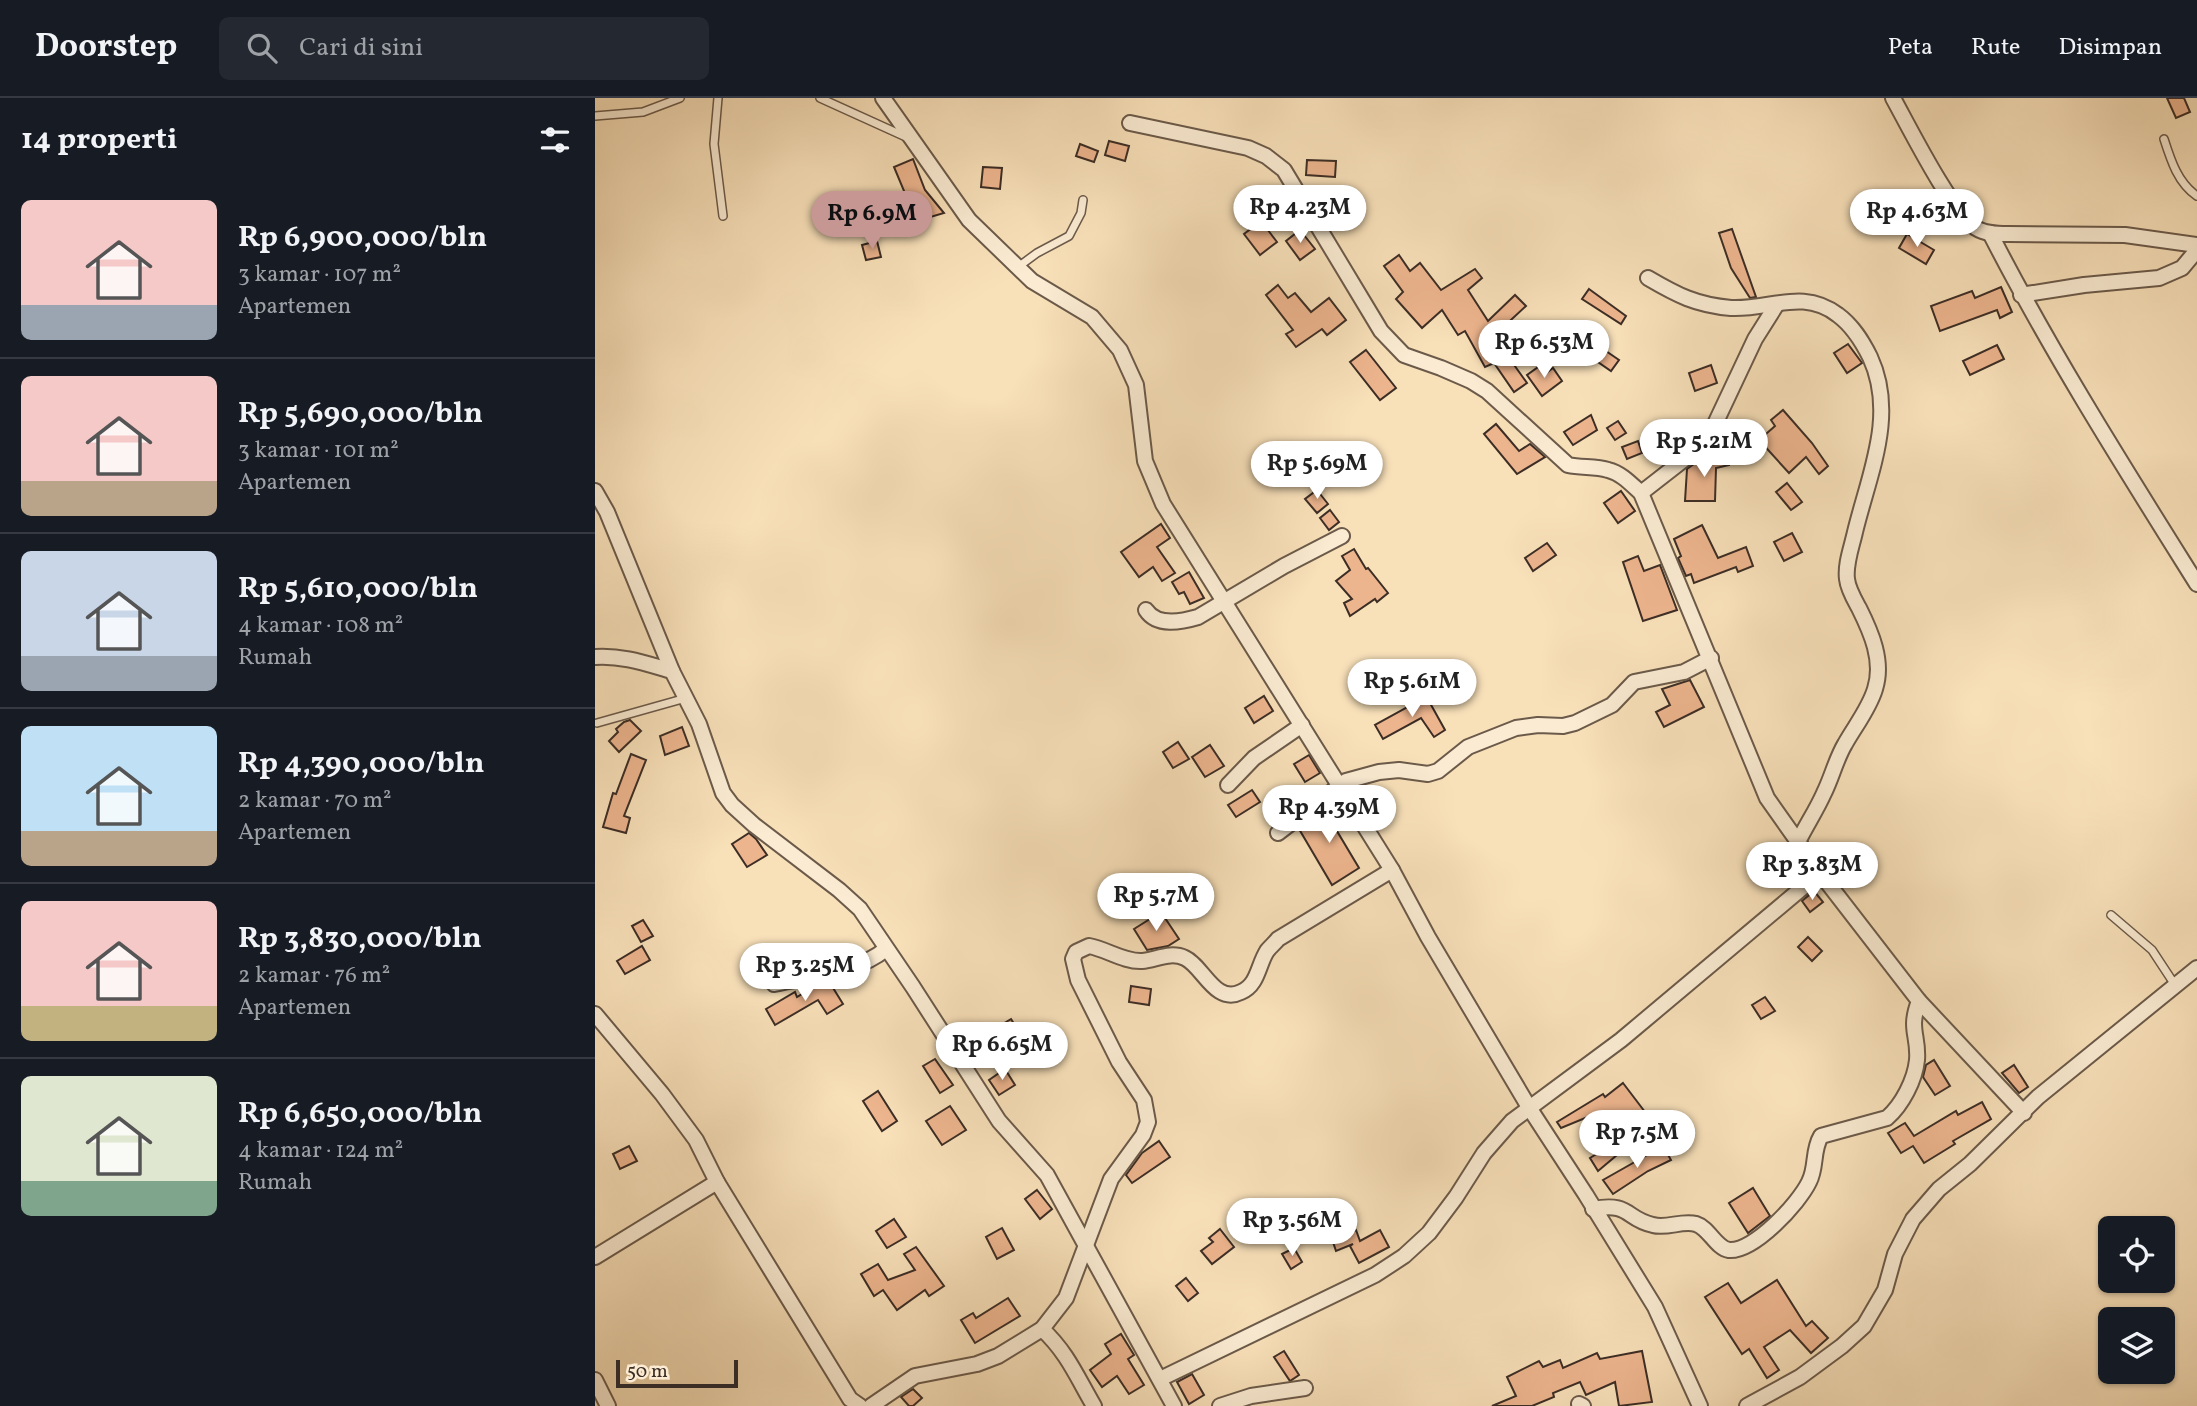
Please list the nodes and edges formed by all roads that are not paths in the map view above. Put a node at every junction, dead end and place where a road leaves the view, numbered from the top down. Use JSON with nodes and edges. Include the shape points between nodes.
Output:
{"nodes":[{"id":1,"x":681,"y":98,"type":"edge"},
{"id":2,"x":718,"y":98,"type":"edge"},
{"id":3,"x":820,"y":98,"type":"edge"},
{"id":4,"x":883,"y":98,"type":"edge"},
{"id":5,"x":1892,"y":98,"type":"edge"},
{"id":6,"x":595,"y":116,"type":"edge"},
{"id":7,"x":1130,"y":123,"type":"dead end"},
{"id":8,"x":2164,"y":139,"type":"dead end"},
{"id":9,"x":914,"y":141,"type":"junction"},
{"id":10,"x":2197,"y":197,"type":"edge"},
{"id":11,"x":1083,"y":200,"type":"dead end"},
{"id":12,"x":723,"y":216,"type":"dead end"},
{"id":13,"x":1990,"y":233,"type":"junction"},
{"id":14,"x":2197,"y":248,"type":"edge"},
{"id":15,"x":1018,"y":267,"type":"junction"},
{"id":16,"x":1648,"y":278,"type":"dead end"},
{"id":17,"x":2021,"y":295,"type":"junction"},
{"id":18,"x":1777,"y":304,"type":"junction"},
{"id":19,"x":595,"y":491,"type":"edge"},
{"id":20,"x":1641,"y":493,"type":"junction"},
{"id":21,"x":1342,"y":536,"type":"dead end"},
{"id":22,"x":2197,"y":583,"type":"edge"},
{"id":23,"x":1225,"y":602,"type":"junction"},
{"id":24,"x":1146,"y":610,"type":"dead end"},
{"id":25,"x":595,"y":657,"type":"edge"},
{"id":26,"x":1711,"y":658,"type":"junction"},
{"id":27,"x":672,"y":671,"type":"junction"},
{"id":28,"x":686,"y":698,"type":"junction"},
{"id":29,"x":597,"y":723,"type":"edge"},
{"id":30,"x":1302,"y":725,"type":"junction"},
{"id":31,"x":1228,"y":785,"type":"dead end"},
{"id":32,"x":1339,"y":785,"type":"junction"},
{"id":33,"x":1278,"y":833,"type":"dead end"},
{"id":34,"x":1798,"y":840,"type":"junction"},
{"id":35,"x":1392,"y":870,"type":"junction"},
{"id":36,"x":1820,"y":873,"type":"junction"},
{"id":37,"x":2111,"y":915,"type":"dead end"},
{"id":38,"x":886,"y":949,"type":"junction"},
{"id":39,"x":2197,"y":968,"type":"edge"},
{"id":40,"x":774,"y":984,"type":"dead end"},
{"id":41,"x":2175,"y":985,"type":"junction"},
{"id":42,"x":1919,"y":1001,"type":"junction"},
{"id":43,"x":595,"y":1014,"type":"edge"},
{"id":44,"x":1529,"y":1109,"type":"junction"},
{"id":45,"x":2024,"y":1113,"type":"junction"},
{"id":46,"x":717,"y":1182,"type":"junction"},
{"id":47,"x":1594,"y":1209,"type":"junction"},
{"id":48,"x":1088,"y":1245,"type":"junction"},
{"id":49,"x":595,"y":1257,"type":"edge"},
{"id":50,"x":1042,"y":1329,"type":"junction"},
{"id":51,"x":1160,"y":1379,"type":"junction"},
{"id":52,"x":595,"y":1380,"type":"edge"},
{"id":53,"x":1305,"y":1388,"type":"dead end"},
{"id":54,"x":608,"y":1406,"type":"edge"},
{"id":55,"x":860,"y":1406,"type":"edge"},
{"id":56,"x":871,"y":1406,"type":"edge"},
{"id":57,"x":1094,"y":1406,"type":"edge"},
{"id":58,"x":1174,"y":1406,"type":"edge"},
{"id":59,"x":1220,"y":1406,"type":"edge"},
{"id":60,"x":1700,"y":1406,"type":"edge"},
{"id":61,"x":1747,"y":1406,"type":"edge"}],
"edges":[{"from":1,"to":6,"type":"lane","via":[[643,112]]},
{"from":2,"to":12,"type":"lane","via":[[714,144]]},
{"from":3,"to":9,"type":"lane"},
{"from":4,"to":9,"type":"street"},
{"from":5,"to":13,"type":"street","via":[[1958,211],[1976,229]]},
{"from":7,"to":20,"type":"street","via":[[1248,148],[1266,156],[1284,170],[1381,331],[1404,355],[1487,391],[1568,465],[1607,469]]},
{"from":8,"to":10,"type":"lane","via":[[2178,176]]},
{"from":9,"to":15,"type":"street","via":[[969,220]]},
{"from":11,"to":15,"type":"lane","via":[[1069,236]]},
{"from":13,"to":14,"type":"street","via":[[2125,235]]},
{"from":13,"to":17,"type":"street"},
{"from":14,"to":17,"type":"street","via":[[2182,268],[2159,278]]},
{"from":15,"to":23,"type":"street","via":[[1044,290],[1092,317],[1120,350],[1136,385],[1145,461],[1163,504]]},
{"from":16,"to":18,"type":"street","via":[[1699,303],[1734,308]]},
{"from":17,"to":22,"type":"street"},
{"from":18,"to":20,"type":"street","via":[[1700,447]]},
{"from":18,"to":34,"type":"street","via":[[1795,300],[1826,306],[1847,323],[1878,375],[1882,399],[1876,460],[1846,577],[1874,639],[1876,688]]},
{"from":19,"to":27,"type":"street"},
{"from":20,"to":26,"type":"street"},
{"from":21,"to":23,"type":"street"},
{"from":23,"to":24,"type":"street","via":[[1185,621],[1159,621]]},
{"from":23,"to":30,"type":"street"},
{"from":25,"to":27,"type":"street","via":[[632,659]]},
{"from":26,"to":32,"type":"street","via":[[1684,671],[1634,682],[1612,705],[1575,723],[1526,726],[1468,747],[1438,771],[1379,772]]},
{"from":26,"to":34,"type":"street","via":[[1767,798]]},
{"from":27,"to":28,"type":"street"},
{"from":28,"to":29,"type":"lane"},
{"from":28,"to":38,"type":"street","via":[[723,793],[733,806],[860,909]]},
{"from":30,"to":31,"type":"street","via":[[1254,758]]},
{"from":30,"to":32,"type":"street"},
{"from":32,"to":33,"type":"street"},
{"from":32,"to":35,"type":"street"},
{"from":34,"to":36,"type":"street"},
{"from":35,"to":44,"type":"street"},
{"from":35,"to":48,"type":"street","via":[[1278,939],[1253,982],[1239,994],[1219,990],[1183,957],[1131,960],[1089,946],[1076,952],[1077,980],[1148,1112],[1143,1135],[1111,1179]]},
{"from":36,"to":42,"type":"street"},
{"from":36,"to":44,"type":"street","via":[[1621,1040]]},
{"from":37,"to":41,"type":"lane","via":[[2152,950]]},
{"from":38,"to":40,"type":"street","via":[[851,969]]},
{"from":38,"to":48,"type":"street","via":[[999,1121],[1047,1175]]},
{"from":39,"to":41,"type":"street"},
{"from":41,"to":45,"type":"street"},
{"from":42,"to":45,"type":"street"},
{"from":42,"to":47,"type":"street","via":[[1913,1018],[1914,1074],[1896,1111],[1887,1118],[1821,1136],[1808,1185],[1779,1221],[1749,1244],[1729,1250],[1694,1223],[1653,1225],[1619,1208]]},
{"from":43,"to":46,"type":"street","via":[[696,1140]]},
{"from":44,"to":47,"type":"street"},
{"from":44,"to":51,"type":"street","via":[[1496,1137],[1429,1233],[1404,1256],[1375,1275]]},
{"from":45,"to":61,"type":"street","via":[[1939,1189],[1913,1219],[1895,1254],[1885,1290],[1864,1326],[1800,1377]]},
{"from":46,"to":49,"type":"street"},
{"from":46,"to":55,"type":"street","via":[[850,1399]]},
{"from":47,"to":60,"type":"street","via":[[1655,1307]]},
{"from":48,"to":50,"type":"street","via":[[1066,1298]]},
{"from":48,"to":51,"type":"street"},
{"from":50,"to":56,"type":"street","via":[[988,1360],[915,1376]]},
{"from":50,"to":57,"type":"street","via":[[1070,1360]]},
{"from":51,"to":58,"type":"street"},
{"from":52,"to":54,"type":"street"},
{"from":53,"to":59,"type":"street"}]}
